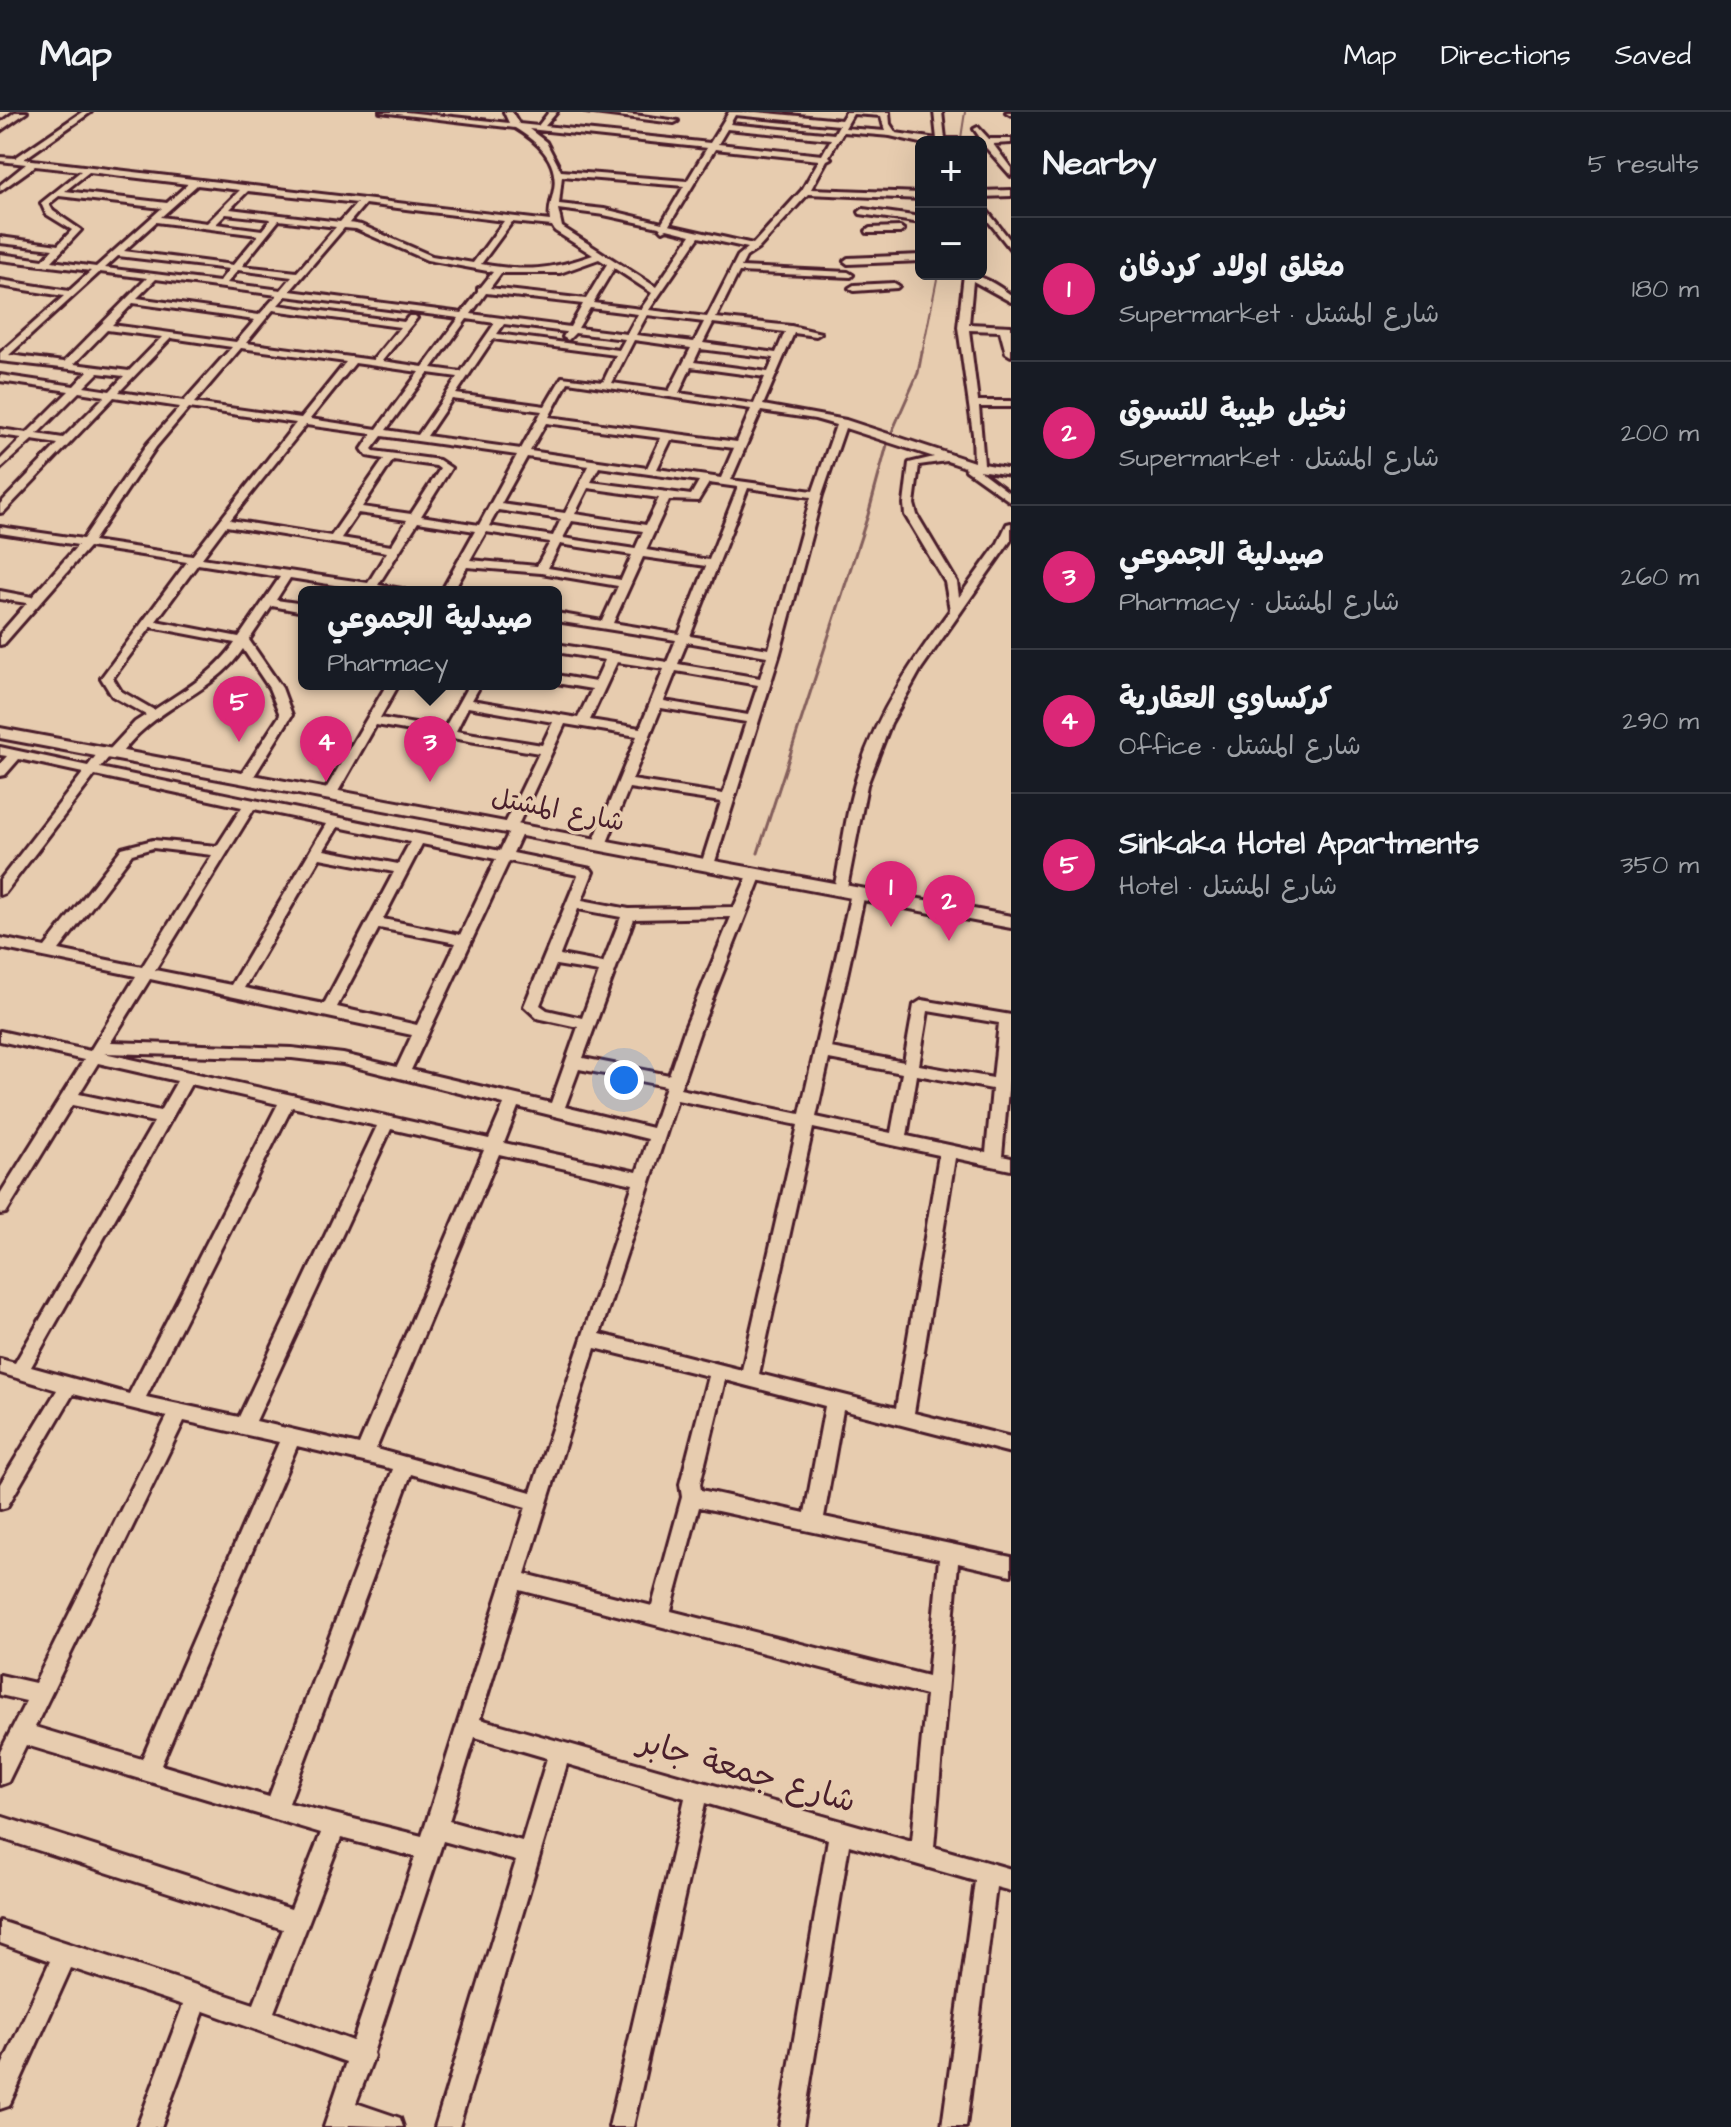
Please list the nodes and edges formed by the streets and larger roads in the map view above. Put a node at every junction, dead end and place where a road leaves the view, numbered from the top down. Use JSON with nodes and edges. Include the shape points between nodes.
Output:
{"nodes":[{"id":1,"x":22,"y":112,"type":"edge"},
{"id":2,"x":87,"y":112,"type":"edge"},
{"id":3,"x":384,"y":112,"type":"edge"},
{"id":4,"x":508,"y":112,"type":"edge"},
{"id":5,"x":553,"y":112,"type":"edge"},
{"id":6,"x":590,"y":112,"type":"edge"},
{"id":7,"x":733,"y":112,"type":"edge"},
{"id":8,"x":852,"y":112,"type":"edge"},
{"id":9,"x":938,"y":112,"type":"edge"},
{"id":10,"x":885,"y":113,"type":"edge"},
{"id":11,"x":415,"y":114,"type":"edge"},
{"id":12,"x":635,"y":114,"type":"edge"},
{"id":13,"x":676,"y":116,"type":"edge"},
{"id":14,"x":767,"y":116,"type":"junction"},
{"id":15,"x":515,"y":125,"type":"junction"},
{"id":16,"x":725,"y":126,"type":"junction"},
{"id":17,"x":0,"y":128,"type":"edge"},
{"id":18,"x":540,"y":128,"type":"junction"},
{"id":19,"x":760,"y":129,"type":"junction"},
{"id":20,"x":978,"y":129,"type":"dead end"},
{"id":21,"x":841,"y":130,"type":"junction"},
{"id":22,"x":892,"y":134,"type":"junction"},
{"id":23,"x":940,"y":136,"type":"edge"},
{"id":24,"x":982,"y":136,"type":"edge"},
{"id":25,"x":915,"y":139,"type":"edge"},
{"id":26,"x":663,"y":141,"type":"junction"},
{"id":27,"x":987,"y":141,"type":"edge"},
{"id":28,"x":1011,"y":141,"type":"edge"},
{"id":29,"x":987,"y":145,"type":"edge"},
{"id":30,"x":714,"y":146,"type":"junction"},
{"id":31,"x":827,"y":158,"type":"junction"},
{"id":32,"x":0,"y":159,"type":"edge"},
{"id":33,"x":16,"y":161,"type":"junction"},
{"id":34,"x":33,"y":163,"type":"junction"},
{"id":35,"x":88,"y":169,"type":"junction"},
{"id":36,"x":557,"y":173,"type":"junction"},
{"id":37,"x":1011,"y":174,"type":"edge"},
{"id":38,"x":195,"y":182,"type":"junction"},
{"id":39,"x":690,"y":184,"type":"junction"},
{"id":40,"x":246,"y":188,"type":"junction"},
{"id":41,"x":0,"y":189,"type":"edge"},
{"id":42,"x":806,"y":191,"type":"junction"},
{"id":43,"x":58,"y":193,"type":"junction"},
{"id":44,"x":1011,"y":193,"type":"edge"},
{"id":45,"x":987,"y":194,"type":"edge"},
{"id":46,"x":915,"y":196,"type":"edge"},
{"id":47,"x":364,"y":200,"type":"junction"},
{"id":48,"x":169,"y":206,"type":"junction"},
{"id":49,"x":554,"y":206,"type":"junction"},
{"id":50,"x":982,"y":208,"type":"edge"},
{"id":51,"x":223,"y":211,"type":"junction"},
{"id":52,"x":863,"y":212,"type":"dead end"},
{"id":53,"x":277,"y":217,"type":"junction"},
{"id":54,"x":511,"y":217,"type":"junction"},
{"id":55,"x":156,"y":219,"type":"junction"},
{"id":56,"x":906,"y":219,"type":"junction"},
{"id":57,"x":915,"y":220,"type":"edge"},
{"id":58,"x":554,"y":224,"type":"junction"},
{"id":59,"x":343,"y":225,"type":"junction"},
{"id":60,"x":987,"y":225,"type":"edge"},
{"id":61,"x":994,"y":225,"type":"junction"},
{"id":62,"x":1011,"y":225,"type":"edge"},
{"id":63,"x":209,"y":226,"type":"junction"},
{"id":64,"x":663,"y":228,"type":"junction"},
{"id":65,"x":870,"y":231,"type":"dead end"},
{"id":66,"x":263,"y":233,"type":"junction"},
{"id":67,"x":695,"y":236,"type":"junction"},
{"id":68,"x":0,"y":240,"type":"edge"},
{"id":69,"x":755,"y":247,"type":"junction"},
{"id":70,"x":1011,"y":247,"type":"edge"},
{"id":71,"x":62,"y":248,"type":"junction"},
{"id":72,"x":117,"y":253,"type":"junction"},
{"id":73,"x":598,"y":256,"type":"junction"},
{"id":74,"x":0,"y":257,"type":"edge"},
{"id":75,"x":915,"y":258,"type":"edge"},
{"id":76,"x":848,"y":261,"type":"dead end"},
{"id":77,"x":45,"y":263,"type":"junction"},
{"id":78,"x":611,"y":265,"type":"junction"},
{"id":79,"x":474,"y":267,"type":"junction"},
{"id":80,"x":237,"y":268,"type":"junction"},
{"id":81,"x":99,"y":269,"type":"junction"},
{"id":82,"x":735,"y":269,"type":"junction"},
{"id":83,"x":498,"y":271,"type":"junction"},
{"id":84,"x":297,"y":275,"type":"junction"},
{"id":85,"x":848,"y":275,"type":"dead end"},
{"id":86,"x":154,"y":276,"type":"junction"},
{"id":87,"x":968,"y":280,"type":"edge"},
{"id":88,"x":980,"y":280,"type":"edge"},
{"id":89,"x":0,"y":283,"type":"edge"},
{"id":90,"x":222,"y":284,"type":"junction"},
{"id":91,"x":894,"y":286,"type":"dead end"},
{"id":92,"x":854,"y":288,"type":"dead end"},
{"id":93,"x":481,"y":290,"type":"junction"},
{"id":94,"x":283,"y":292,"type":"junction"},
{"id":95,"x":657,"y":292,"type":"junction"},
{"id":96,"x":71,"y":294,"type":"junction"},
{"id":97,"x":1011,"y":299,"type":"edge"},
{"id":98,"x":129,"y":300,"type":"junction"},
{"id":99,"x":588,"y":304,"type":"junction"},
{"id":100,"x":269,"y":307,"type":"junction"},
{"id":101,"x":418,"y":311,"type":"junction"},
{"id":102,"x":644,"y":311,"type":"junction"},
{"id":103,"x":464,"y":316,"type":"junction"},
{"id":104,"x":260,"y":318,"type":"junction"},
{"id":105,"x":708,"y":319,"type":"junction"},
{"id":106,"x":501,"y":321,"type":"junction"},
{"id":107,"x":407,"y":325,"type":"junction"},
{"id":108,"x":107,"y":327,"type":"junction"},
{"id":109,"x":963,"y":327,"type":"junction"},
{"id":110,"x":791,"y":329,"type":"junction"},
{"id":111,"x":1007,"y":329,"type":"edge"},
{"id":112,"x":572,"y":330,"type":"junction"},
{"id":113,"x":816,"y":333,"type":"dead end"},
{"id":114,"x":169,"y":335,"type":"junction"},
{"id":115,"x":491,"y":336,"type":"junction"},
{"id":116,"x":630,"y":337,"type":"junction"},
{"id":117,"x":239,"y":343,"type":"junction"},
{"id":118,"x":563,"y":345,"type":"junction"},
{"id":119,"x":695,"y":345,"type":"junction"},
{"id":120,"x":741,"y":351,"type":"junction"},
{"id":121,"x":622,"y":353,"type":"junction"},
{"id":122,"x":1011,"y":353,"type":"edge"},
{"id":123,"x":779,"y":356,"type":"junction"},
{"id":124,"x":0,"y":358,"type":"edge"},
{"id":125,"x":353,"y":359,"type":"junction"},
{"id":126,"x":376,"y":362,"type":"junction"},
{"id":127,"x":687,"y":364,"type":"junction"},
{"id":128,"x":67,"y":365,"type":"junction"},
{"id":129,"x":96,"y":369,"type":"junction"},
{"id":130,"x":426,"y":370,"type":"junction"},
{"id":131,"x":733,"y":370,"type":"junction"},
{"id":132,"x":132,"y":374,"type":"junction"},
{"id":133,"x":464,"y":375,"type":"junction"},
{"id":134,"x":771,"y":375,"type":"junction"},
{"id":135,"x":0,"y":378,"type":"edge"},
{"id":136,"x":607,"y":383,"type":"junction"},
{"id":137,"x":78,"y":389,"type":"junction"},
{"id":138,"x":674,"y":392,"type":"junction"},
{"id":139,"x":113,"y":394,"type":"junction"},
{"id":140,"x":450,"y":396,"type":"junction"},
{"id":141,"x":187,"y":404,"type":"junction"},
{"id":142,"x":973,"y":404,"type":"junction"},
{"id":143,"x":1011,"y":404,"type":"edge"},
{"id":144,"x":759,"y":405,"type":"junction"},
{"id":145,"x":543,"y":414,"type":"junction"},
{"id":146,"x":304,"y":420,"type":"junction"},
{"id":147,"x":842,"y":422,"type":"junction"},
{"id":148,"x":380,"y":431,"type":"junction"},
{"id":149,"x":0,"y":432,"type":"edge"},
{"id":150,"x":667,"y":436,"type":"junction"},
{"id":151,"x":30,"y":437,"type":"junction"},
{"id":152,"x":421,"y":438,"type":"junction"},
{"id":153,"x":67,"y":442,"type":"junction"},
{"id":154,"x":741,"y":446,"type":"junction"},
{"id":155,"x":522,"y":452,"type":"junction"},
{"id":156,"x":390,"y":457,"type":"junction"},
{"id":157,"x":949,"y":458,"type":"junction"},
{"id":158,"x":596,"y":462,"type":"junction"},
{"id":159,"x":966,"y":464,"type":"junction"},
{"id":160,"x":0,"y":466,"type":"edge"},
{"id":161,"x":979,"y":467,"type":"junction"},
{"id":162,"x":651,"y":471,"type":"junction"},
{"id":163,"x":1011,"y":472,"type":"edge"},
{"id":164,"x":706,"y":479,"type":"junction"},
{"id":165,"x":725,"y":482,"type":"junction"},
{"id":166,"x":585,"y":484,"type":"junction"},
{"id":167,"x":744,"y":485,"type":"junction"},
{"id":168,"x":817,"y":495,"type":"junction"},
{"id":169,"x":665,"y":496,"type":"junction"},
{"id":170,"x":1011,"y":499,"type":"edge"},
{"id":171,"x":496,"y":506,"type":"junction"},
{"id":172,"x":355,"y":509,"type":"junction"},
{"id":173,"x":0,"y":510,"type":"edge"},
{"id":174,"x":569,"y":517,"type":"junction"},
{"id":175,"x":415,"y":518,"type":"junction"},
{"id":176,"x":223,"y":522,"type":"junction"},
{"id":177,"x":1011,"y":526,"type":"edge"},
{"id":178,"x":483,"y":528,"type":"junction"},
{"id":179,"x":651,"y":529,"type":"junction"},
{"id":180,"x":0,"y":530,"type":"edge"},
{"id":181,"x":14,"y":532,"type":"junction"},
{"id":182,"x":334,"y":540,"type":"junction"},
{"id":183,"x":557,"y":540,"type":"junction"},
{"id":184,"x":86,"y":543,"type":"junction"},
{"id":185,"x":0,"y":547,"type":"edge"},
{"id":186,"x":395,"y":550,"type":"junction"},
{"id":187,"x":640,"y":553,"type":"junction"},
{"id":188,"x":195,"y":559,"type":"junction"},
{"id":189,"x":463,"y":563,"type":"junction"},
{"id":190,"x":713,"y":564,"type":"junction"},
{"id":191,"x":541,"y":570,"type":"junction"},
{"id":192,"x":287,"y":574,"type":"junction"},
{"id":193,"x":626,"y":584,"type":"junction"},
{"id":194,"x":365,"y":586,"type":"edge"},
{"id":195,"x":372,"y":586,"type":"edge"},
{"id":196,"x":450,"y":586,"type":"edge"},
{"id":197,"x":0,"y":595,"type":"edge"},
{"id":198,"x":35,"y":601,"type":"junction"},
{"id":199,"x":269,"y":602,"type":"junction"},
{"id":200,"x":298,"y":607,"type":"edge"},
{"id":201,"x":956,"y":613,"type":"junction"},
{"id":202,"x":562,"y":618,"type":"edge"},
{"id":203,"x":148,"y":623,"type":"junction"},
{"id":204,"x":606,"y":625,"type":"junction"},
{"id":205,"x":2,"y":636,"type":"edge"},
{"id":206,"x":682,"y":637,"type":"junction"},
{"id":207,"x":243,"y":641,"type":"junction"},
{"id":208,"x":562,"y":649,"type":"edge"},
{"id":209,"x":774,"y":653,"type":"junction"},
{"id":210,"x":612,"y":658,"type":"junction"},
{"id":211,"x":670,"y":667,"type":"junction"},
{"id":212,"x":562,"y":680,"type":"edge"},
{"id":213,"x":765,"y":682,"type":"junction"},
{"id":214,"x":599,"y":687,"type":"junction"},
{"id":215,"x":389,"y":690,"type":"edge"},
{"id":216,"x":472,"y":690,"type":"edge"},
{"id":217,"x":465,"y":703,"type":"junction"},
{"id":218,"x":656,"y":703,"type":"junction"},
{"id":219,"x":154,"y":715,"type":"junction"},
{"id":220,"x":561,"y":719,"type":"junction"},
{"id":221,"x":752,"y":719,"type":"junction"},
{"id":222,"x":371,"y":720,"type":"junction"},
{"id":223,"x":583,"y":722,"type":"junction"},
{"id":224,"x":0,"y":733,"type":"edge"},
{"id":225,"x":448,"y":733,"type":"junction"},
{"id":226,"x":644,"y":733,"type":"junction"},
{"id":227,"x":546,"y":750,"type":"junction"},
{"id":228,"x":0,"y":751,"type":"edge"},
{"id":229,"x":109,"y":753,"type":"junction"},
{"id":230,"x":15,"y":755,"type":"junction"},
{"id":231,"x":91,"y":771,"type":"junction"},
{"id":232,"x":0,"y":772,"type":"edge"},
{"id":233,"x":246,"y":778,"type":"junction"},
{"id":234,"x":624,"y":783,"type":"junction"},
{"id":235,"x":330,"y":794,"type":"junction"},
{"id":236,"x":727,"y":799,"type":"junction"},
{"id":237,"x":250,"y":805,"type":"junction"},
{"id":238,"x":334,"y":822,"type":"junction"},
{"id":239,"x":514,"y":829,"type":"junction"},
{"id":240,"x":418,"y":839,"type":"junction"},
{"id":241,"x":599,"y":845,"type":"junction"},
{"id":242,"x":220,"y":851,"type":"junction"},
{"id":243,"x":315,"y":853,"type":"junction"},
{"id":244,"x":504,"y":856,"type":"junction"},
{"id":245,"x":708,"y":865,"type":"junction"},
{"id":246,"x":402,"y":869,"type":"junction"},
{"id":247,"x":755,"y":874,"type":"junction"},
{"id":248,"x":0,"y":890,"type":"edge"},
{"id":249,"x":850,"y":892,"type":"junction"},
{"id":250,"x":576,"y":904,"type":"junction"},
{"id":251,"x":737,"y":912,"type":"junction"},
{"id":252,"x":629,"y":914,"type":"junction"},
{"id":253,"x":374,"y":922,"type":"junction"},
{"id":254,"x":1011,"y":922,"type":"edge"},
{"id":255,"x":463,"y":940,"type":"junction"},
{"id":256,"x":0,"y":943,"type":"edge"},
{"id":257,"x":49,"y":953,"type":"junction"},
{"id":258,"x":552,"y":959,"type":"junction"},
{"id":259,"x":608,"y":969,"type":"junction"},
{"id":260,"x":144,"y":972,"type":"junction"},
{"id":261,"x":235,"y":991,"type":"junction"},
{"id":262,"x":328,"y":1010,"type":"junction"},
{"id":263,"x":1009,"y":1020,"type":"edge"},
{"id":264,"x":587,"y":1024,"type":"junction"},
{"id":265,"x":420,"y":1031,"type":"junction"},
{"id":266,"x":1,"y":1038,"type":"edge"},
{"id":267,"x":96,"y":1052,"type":"junction"},
{"id":268,"x":821,"y":1052,"type":"junction"},
{"id":269,"x":573,"y":1062,"type":"junction"},
{"id":270,"x":910,"y":1069,"type":"junction"},
{"id":271,"x":403,"y":1071,"type":"junction"},
{"id":272,"x":187,"y":1078,"type":"junction"},
{"id":273,"x":1000,"y":1085,"type":"junction"},
{"id":274,"x":674,"y":1088,"type":"junction"},
{"id":275,"x":68,"y":1098,"type":"junction"},
{"id":276,"x":288,"y":1099,"type":"junction"},
{"id":277,"x":513,"y":1101,"type":"junction"},
{"id":278,"x":556,"y":1111,"type":"junction"},
{"id":279,"x":164,"y":1118,"type":"junction"},
{"id":280,"x":387,"y":1121,"type":"junction"},
{"id":281,"x":805,"y":1121,"type":"junction"},
{"id":282,"x":658,"y":1135,"type":"junction"},
{"id":283,"x":898,"y":1141,"type":"junction"},
{"id":284,"x":496,"y":1146,"type":"junction"},
{"id":285,"x":948,"y":1151,"type":"junction"},
{"id":286,"x":993,"y":1160,"type":"junction"},
{"id":287,"x":1011,"y":1164,"type":"edge"},
{"id":288,"x":643,"y":1180,"type":"junction"},
{"id":289,"x":0,"y":1208,"type":"edge"},
{"id":290,"x":590,"y":1339,"type":"junction"},
{"id":291,"x":0,"y":1366,"type":"edge"},
{"id":292,"x":20,"y":1371,"type":"junction"},
{"id":293,"x":718,"y":1372,"type":"junction"},
{"id":294,"x":749,"y":1379,"type":"junction"},
{"id":295,"x":69,"y":1385,"type":"junction"},
{"id":296,"x":835,"y":1401,"type":"junction"},
{"id":297,"x":134,"y":1403,"type":"junction"},
{"id":298,"x":179,"y":1412,"type":"junction"},
{"id":299,"x":904,"y":1418,"type":"junction"},
{"id":300,"x":245,"y":1425,"type":"junction"},
{"id":301,"x":291,"y":1437,"type":"junction"},
{"id":302,"x":1011,"y":1445,"type":"edge"},
{"id":303,"x":364,"y":1455,"type":"junction"},
{"id":304,"x":404,"y":1466,"type":"junction"},
{"id":305,"x":692,"y":1497,"type":"junction"},
{"id":306,"x":0,"y":1501,"type":"edge"},
{"id":307,"x":539,"y":1503,"type":"junction"},
{"id":308,"x":813,"y":1523,"type":"junction"},
{"id":309,"x":949,"y":1552,"type":"junction"},
{"id":310,"x":1011,"y":1566,"type":"edge"},
{"id":311,"x":515,"y":1580,"type":"junction"},
{"id":312,"x":659,"y":1617,"type":"junction"},
{"id":313,"x":0,"y":1685,"type":"edge"},
{"id":314,"x":938,"y":1688,"type":"junction"},
{"id":315,"x":39,"y":1694,"type":"junction"},
{"id":316,"x":467,"y":1725,"type":"junction"},
{"id":317,"x":21,"y":1733,"type":"junction"},
{"id":318,"x":560,"y":1751,"type":"junction"},
{"id":319,"x":147,"y":1772,"type":"junction"},
{"id":320,"x":0,"y":1775,"type":"edge"},
{"id":321,"x":697,"y":1792,"type":"junction"},
{"id":322,"x":275,"y":1810,"type":"junction"},
{"id":323,"x":335,"y":1825,"type":"junction"},
{"id":324,"x":0,"y":1827,"type":"edge"},
{"id":325,"x":840,"y":1832,"type":"junction"},
{"id":326,"x":433,"y":1838,"type":"junction"},
{"id":327,"x":529,"y":1854,"type":"junction"},
{"id":328,"x":922,"y":1856,"type":"junction"},
{"id":329,"x":987,"y":1873,"type":"junction"},
{"id":330,"x":1011,"y":1880,"type":"edge"},
{"id":331,"x":295,"y":1921,"type":"junction"},
{"id":332,"x":0,"y":1932,"type":"edge"},
{"id":333,"x":65,"y":1955,"type":"junction"},
{"id":334,"x":197,"y":1998,"type":"junction"},
{"id":335,"x":260,"y":2018,"type":"junction"},
{"id":336,"x":362,"y":2056,"type":"junction"},
{"id":337,"x":0,"y":2097,"type":"edge"},
{"id":338,"x":339,"y":2118,"type":"edge"},
{"id":339,"x":149,"y":2127,"type":"edge"},
{"id":340,"x":391,"y":2127,"type":"edge"},
{"id":341,"x":447,"y":2127,"type":"edge"},
{"id":342,"x":621,"y":2127,"type":"edge"},
{"id":343,"x":791,"y":2127,"type":"edge"},
{"id":344,"x":954,"y":2127,"type":"edge"}],
"edges":[{"from":1,"to":17,"type":"street"},
{"from":2,"to":33,"type":"street"},
{"from":3,"to":11,"type":"street"},
{"from":4,"to":15,"type":"street"},
{"from":5,"to":18,"type":"street"},
{"from":6,"to":12,"type":"street"},
{"from":7,"to":14,"type":"street"},
{"from":7,"to":16,"type":"street"},
{"from":8,"to":10,"type":"street"},
{"from":8,"to":21,"type":"street"},
{"from":9,"to":23,"type":"street"},
{"from":10,"to":22,"type":"street"},
{"from":11,"to":15,"type":"street"},
{"from":12,"to":13,"type":"street"},
{"from":13,"to":26,"type":"street"},
{"from":14,"to":19,"type":"street"},
{"from":14,"to":21,"type":"street"},
{"from":15,"to":18,"type":"street"},
{"from":15,"to":36,"type":"street","via":[[543,143]]},
{"from":16,"to":19,"type":"street"},
{"from":16,"to":30,"type":"street"},
{"from":18,"to":26,"type":"street"},
{"from":19,"to":21,"type":"street"},
{"from":20,"to":24,"type":"street"},
{"from":21,"to":22,"type":"street"},
{"from":21,"to":31,"type":"street"},
{"from":22,"to":25,"type":"street"},
{"from":26,"to":30,"type":"street"},
{"from":27,"to":28,"type":"street"},
{"from":29,"to":37,"type":"street"},
{"from":30,"to":31,"type":"street"},
{"from":30,"to":39,"type":"street"},
{"from":31,"to":42,"type":"street"},
{"from":32,"to":33,"type":"street"},
{"from":33,"to":34,"type":"street"},
{"from":34,"to":35,"type":"street"},
{"from":34,"to":41,"type":"street"},
{"from":35,"to":38,"type":"street"},
{"from":35,"to":43,"type":"street"},
{"from":36,"to":39,"type":"street"},
{"from":36,"to":49,"type":"street"},
{"from":38,"to":40,"type":"street"},
{"from":38,"to":48,"type":"street"},
{"from":39,"to":64,"type":"street"},
{"from":40,"to":47,"type":"street"},
{"from":40,"to":51,"type":"street"},
{"from":42,"to":46,"type":"street"},
{"from":42,"to":69,"type":"street"},
{"from":43,"to":48,"type":"street"},
{"from":43,"to":71,"type":"street","via":[[44,206],[77,230]]},
{"from":44,"to":45,"type":"street"},
{"from":47,"to":54,"type":"street"},
{"from":47,"to":59,"type":"street"},
{"from":48,"to":55,"type":"street"},
{"from":49,"to":58,"type":"street"},
{"from":49,"to":64,"type":"street","via":[[604,212]]},
{"from":50,"to":61,"type":"street"},
{"from":51,"to":53,"type":"street"},
{"from":51,"to":63,"type":"street"},
{"from":52,"to":56,"type":"street"},
{"from":53,"to":59,"type":"street"},
{"from":53,"to":66,"type":"street"},
{"from":54,"to":58,"type":"street"},
{"from":54,"to":79,"type":"street"},
{"from":55,"to":63,"type":"street"},
{"from":55,"to":72,"type":"street"},
{"from":56,"to":57,"type":"street"},
{"from":56,"to":65,"type":"street","via":[[898,222],[900,232]]},
{"from":58,"to":73,"type":"street"},
{"from":59,"to":79,"type":"street","via":[[420,255]]},
{"from":59,"to":84,"type":"street"},
{"from":60,"to":61,"type":"street"},
{"from":61,"to":62,"type":"street"},
{"from":61,"to":70,"type":"street"},
{"from":63,"to":66,"type":"street"},
{"from":64,"to":67,"type":"street"},
{"from":66,"to":80,"type":"street"},
{"from":67,"to":69,"type":"street"},
{"from":67,"to":95,"type":"street"},
{"from":68,"to":71,"type":"street"},
{"from":69,"to":82,"type":"street"},
{"from":71,"to":77,"type":"street"},
{"from":72,"to":80,"type":"street"},
{"from":72,"to":81,"type":"street"},
{"from":73,"to":78,"type":"street"},
{"from":73,"to":83,"type":"street","via":[[550,272]]},
{"from":74,"to":77,"type":"street"},
{"from":75,"to":76,"type":"street"},
{"from":77,"to":81,"type":"street"},
{"from":78,"to":95,"type":"street"},
{"from":78,"to":99,"type":"street"},
{"from":79,"to":83,"type":"street"},
{"from":80,"to":84,"type":"street"},
{"from":80,"to":90,"type":"street"},
{"from":81,"to":86,"type":"street"},
{"from":81,"to":96,"type":"street"},
{"from":82,"to":85,"type":"street"},
{"from":82,"to":105,"type":"street"},
{"from":83,"to":93,"type":"street"},
{"from":84,"to":94,"type":"street"},
{"from":86,"to":90,"type":"street"},
{"from":86,"to":98,"type":"street"},
{"from":87,"to":109,"type":"street"},
{"from":88,"to":97,"type":"street"},
{"from":89,"to":96,"type":"street"},
{"from":90,"to":94,"type":"street"},
{"from":91,"to":92,"type":"street"},
{"from":93,"to":99,"type":"street"},
{"from":93,"to":103,"type":"street"},
{"from":94,"to":100,"type":"street"},
{"from":94,"to":101,"type":"street"},
{"from":95,"to":102,"type":"street"},
{"from":96,"to":124,"type":"street"},
{"from":98,"to":104,"type":"street"},
{"from":98,"to":108,"type":"street"},
{"from":99,"to":102,"type":"street"},
{"from":99,"to":112,"type":"street"},
{"from":100,"to":104,"type":"street"},
{"from":100,"to":107,"type":"street"},
{"from":101,"to":103,"type":"street"},
{"from":101,"to":107,"type":"street"},
{"from":102,"to":105,"type":"street"},
{"from":102,"to":116,"type":"street"},
{"from":103,"to":106,"type":"street"},
{"from":103,"to":130,"type":"street"},
{"from":104,"to":117,"type":"street"},
{"from":105,"to":110,"type":"street"},
{"from":105,"to":119,"type":"street"},
{"from":106,"to":112,"type":"street"},
{"from":106,"to":115,"type":"street"},
{"from":107,"to":126,"type":"street"},
{"from":108,"to":114,"type":"street"},
{"from":108,"to":128,"type":"street"},
{"from":109,"to":111,"type":"street"},
{"from":109,"to":142,"type":"street"},
{"from":110,"to":113,"type":"street"},
{"from":110,"to":123,"type":"street"},
{"from":111,"to":122,"type":"street"},
{"from":112,"to":116,"type":"street"},
{"from":112,"to":118,"type":"street"},
{"from":114,"to":117,"type":"street"},
{"from":114,"to":132,"type":"street"},
{"from":115,"to":118,"type":"street"},
{"from":115,"to":133,"type":"street"},
{"from":116,"to":119,"type":"street"},
{"from":116,"to":121,"type":"street"},
{"from":117,"to":125,"type":"street"},
{"from":117,"to":141,"type":"street"},
{"from":118,"to":121,"type":"street"},
{"from":119,"to":120,"type":"street"},
{"from":119,"to":127,"type":"street"},
{"from":120,"to":123,"type":"street"},
{"from":120,"to":131,"type":"street"},
{"from":121,"to":136,"type":"street"},
{"from":123,"to":134,"type":"street"},
{"from":124,"to":128,"type":"street"},
{"from":125,"to":126,"type":"street"},
{"from":125,"to":146,"type":"street"},
{"from":126,"to":130,"type":"street"},
{"from":127,"to":131,"type":"street"},
{"from":127,"to":138,"type":"street"},
{"from":128,"to":129,"type":"street"},
{"from":129,"to":132,"type":"street"},
{"from":129,"to":137,"type":"street"},
{"from":130,"to":133,"type":"street"},
{"from":130,"to":148,"type":"street"},
{"from":131,"to":134,"type":"street"},
{"from":132,"to":139,"type":"street"},
{"from":133,"to":140,"type":"street"},
{"from":134,"to":144,"type":"street"},
{"from":135,"to":137,"type":"street"},
{"from":136,"to":138,"type":"street"},
{"from":136,"to":145,"type":"street","via":[[565,379]]},
{"from":137,"to":139,"type":"street"},
{"from":137,"to":151,"type":"street"},
{"from":138,"to":144,"type":"street"},
{"from":139,"to":141,"type":"street"},
{"from":139,"to":153,"type":"street"},
{"from":140,"to":145,"type":"street"},
{"from":140,"to":152,"type":"street"},
{"from":141,"to":146,"type":"street"},
{"from":141,"to":184,"type":"street","via":[[152,445]]},
{"from":142,"to":143,"type":"street"},
{"from":142,"to":161,"type":"street","via":[[981,444]]},
{"from":144,"to":147,"type":"street"},
{"from":144,"to":154,"type":"street"},
{"from":145,"to":150,"type":"street"},
{"from":145,"to":155,"type":"street"},
{"from":146,"to":148,"type":"street"},
{"from":146,"to":176,"type":"street"},
{"from":147,"to":157,"type":"street"},
{"from":147,"to":168,"type":"street"},
{"from":148,"to":152,"type":"street"},
{"from":148,"to":156,"type":"street","via":[[367,453]]},
{"from":149,"to":151,"type":"street"},
{"from":150,"to":154,"type":"street"},
{"from":150,"to":162,"type":"street"},
{"from":151,"to":153,"type":"street"},
{"from":151,"to":160,"type":"street"},
{"from":152,"to":155,"type":"street"},
{"from":153,"to":173,"type":"street"},
{"from":154,"to":165,"type":"street"},
{"from":155,"to":158,"type":"street"},
{"from":155,"to":171,"type":"street"},
{"from":156,"to":172,"type":"street"},
{"from":156,"to":175,"type":"street","via":[[446,468]]},
{"from":157,"to":159,"type":"street"},
{"from":157,"to":201,"type":"street","via":[[914,463],[909,504],[917,528],[951,582]]},
{"from":158,"to":162,"type":"street"},
{"from":158,"to":166,"type":"street"},
{"from":159,"to":161,"type":"street"},
{"from":159,"to":170,"type":"street"},
{"from":161,"to":163,"type":"street"},
{"from":162,"to":164,"type":"street"},
{"from":164,"to":165,"type":"street"},
{"from":164,"to":169,"type":"street","via":[[694,499]]},
{"from":165,"to":167,"type":"street"},
{"from":166,"to":169,"type":"street"},
{"from":166,"to":174,"type":"street"},
{"from":167,"to":168,"type":"street"},
{"from":167,"to":190,"type":"street"},
{"from":168,"to":209,"type":"street"},
{"from":169,"to":179,"type":"street"},
{"from":171,"to":174,"type":"street"},
{"from":171,"to":178,"type":"street"},
{"from":172,"to":175,"type":"street"},
{"from":172,"to":182,"type":"street"},
{"from":174,"to":179,"type":"street"},
{"from":174,"to":183,"type":"street"},
{"from":175,"to":178,"type":"street"},
{"from":175,"to":186,"type":"street"},
{"from":176,"to":182,"type":"street"},
{"from":176,"to":188,"type":"street"},
{"from":177,"to":201,"type":"street"},
{"from":178,"to":183,"type":"street"},
{"from":178,"to":189,"type":"street"},
{"from":179,"to":187,"type":"street"},
{"from":180,"to":181,"type":"street"},
{"from":181,"to":184,"type":"street"},
{"from":181,"to":185,"type":"street"},
{"from":182,"to":186,"type":"street"},
{"from":183,"to":187,"type":"street"},
{"from":183,"to":191,"type":"street"},
{"from":184,"to":188,"type":"street"},
{"from":184,"to":198,"type":"street"},
{"from":186,"to":195,"type":"street"},
{"from":187,"to":190,"type":"street"},
{"from":187,"to":193,"type":"street"},
{"from":188,"to":192,"type":"street"},
{"from":188,"to":203,"type":"street"},
{"from":189,"to":191,"type":"street"},
{"from":189,"to":196,"type":"street"},
{"from":190,"to":206,"type":"street"},
{"from":191,"to":193,"type":"street"},
{"from":192,"to":194,"type":"street"},
{"from":192,"to":199,"type":"street"},
{"from":193,"to":204,"type":"street"},
{"from":197,"to":198,"type":"street"},
{"from":198,"to":205,"type":"street"},
{"from":199,"to":200,"type":"street"},
{"from":199,"to":207,"type":"street"},
{"from":201,"to":249,"type":"street","via":[[922,655],[871,753]]},
{"from":202,"to":204,"type":"street"},
{"from":203,"to":207,"type":"street"},
{"from":203,"to":219,"type":"street","via":[[107,678],[116,693]]},
{"from":204,"to":206,"type":"street"},
{"from":206,"to":209,"type":"street"},
{"from":206,"to":211,"type":"street"},
{"from":207,"to":219,"type":"street","via":[[212,677]]},
{"from":207,"to":233,"type":"street","via":[[286,708]]},
{"from":208,"to":210,"type":"street"},
{"from":209,"to":213,"type":"street"},
{"from":210,"to":211,"type":"street"},
{"from":210,"to":214,"type":"street"},
{"from":211,"to":213,"type":"street"},
{"from":211,"to":218,"type":"street"},
{"from":212,"to":214,"type":"street"},
{"from":213,"to":221,"type":"street"},
{"from":214,"to":223,"type":"street"},
{"from":215,"to":222,"type":"street"},
{"from":216,"to":217,"type":"street"},
{"from":217,"to":220,"type":"street"},
{"from":217,"to":225,"type":"street"},
{"from":218,"to":221,"type":"street"},
{"from":218,"to":226,"type":"street"},
{"from":219,"to":229,"type":"street"},
{"from":220,"to":223,"type":"street"},
{"from":220,"to":227,"type":"street"},
{"from":221,"to":236,"type":"street"},
{"from":222,"to":225,"type":"street"},
{"from":222,"to":235,"type":"street"},
{"from":223,"to":226,"type":"street"},
{"from":224,"to":229,"type":"street","name":"شارع المشتل"},
{"from":225,"to":227,"type":"street"},
{"from":226,"to":234,"type":"street"},
{"from":227,"to":239,"type":"street"},
{"from":228,"to":230,"type":"street"},
{"from":229,"to":231,"type":"street"},
{"from":229,"to":233,"type":"street","name":"شارع المشتل"},
{"from":230,"to":231,"type":"street"},
{"from":230,"to":232,"type":"street"},
{"from":231,"to":237,"type":"street"},
{"from":231,"to":248,"type":"street"},
{"from":233,"to":235,"type":"street","name":"شارع المشتل"},
{"from":234,"to":236,"type":"street"},
{"from":234,"to":241,"type":"street"},
{"from":235,"to":239,"type":"street","name":"شارع المشتل"},
{"from":236,"to":245,"type":"street"},
{"from":237,"to":238,"type":"street"},
{"from":237,"to":242,"type":"street"},
{"from":238,"to":240,"type":"street"},
{"from":238,"to":243,"type":"street"},
{"from":239,"to":241,"type":"street","name":"شارع المشتل"},
{"from":239,"to":244,"type":"street"},
{"from":240,"to":244,"type":"street"},
{"from":240,"to":246,"type":"street"},
{"from":241,"to":245,"type":"street","name":"شارع المشتل"},
{"from":242,"to":257,"type":"street","via":[[153,844],[127,851]]},
{"from":242,"to":260,"type":"street"},
{"from":243,"to":246,"type":"street"},
{"from":243,"to":261,"type":"street"},
{"from":244,"to":250,"type":"street","via":[[586,872]]},
{"from":244,"to":255,"type":"street"},
{"from":245,"to":247,"type":"street","name":"شارع المشتل"},
{"from":246,"to":253,"type":"street"},
{"from":247,"to":249,"type":"street","name":"شارع المشتل"},
{"from":247,"to":251,"type":"street"},
{"from":249,"to":254,"type":"street","name":"شارع المشتل"},
{"from":249,"to":268,"type":"street"},
{"from":250,"to":252,"type":"street"},
{"from":250,"to":258,"type":"street"},
{"from":251,"to":252,"type":"street"},
{"from":251,"to":274,"type":"street"},
{"from":252,"to":259,"type":"street"},
{"from":253,"to":255,"type":"street"},
{"from":253,"to":262,"type":"street"},
{"from":255,"to":265,"type":"street"},
{"from":256,"to":257,"type":"street"},
{"from":257,"to":260,"type":"street"},
{"from":258,"to":259,"type":"street"},
{"from":258,"to":264,"type":"street","via":[[532,1006],[542,1014]]},
{"from":259,"to":264,"type":"street"},
{"from":260,"to":261,"type":"street"},
{"from":260,"to":267,"type":"street"},
{"from":261,"to":262,"type":"street"},
{"from":262,"to":265,"type":"street"},
{"from":263,"to":270,"type":"street","via":[[922,1005]]},
{"from":263,"to":273,"type":"street"},
{"from":264,"to":269,"type":"street"},
{"from":265,"to":271,"type":"street"},
{"from":266,"to":267,"type":"street"},
{"from":267,"to":271,"type":"street","via":[[305,1054]]},
{"from":267,"to":272,"type":"street"},
{"from":267,"to":275,"type":"street"},
{"from":268,"to":270,"type":"street"},
{"from":268,"to":281,"type":"street"},
{"from":269,"to":274,"type":"street"},
{"from":269,"to":278,"type":"street"},
{"from":270,"to":273,"type":"street"},
{"from":270,"to":283,"type":"street"},
{"from":271,"to":277,"type":"street"},
{"from":272,"to":276,"type":"street"},
{"from":272,"to":279,"type":"street"},
{"from":273,"to":286,"type":"street"},
{"from":274,"to":281,"type":"street"},
{"from":274,"to":282,"type":"street"},
{"from":275,"to":279,"type":"street"},
{"from":275,"to":289,"type":"street"},
{"from":276,"to":280,"type":"street"},
{"from":276,"to":297,"type":"street"},
{"from":277,"to":278,"type":"street"},
{"from":277,"to":284,"type":"street"},
{"from":278,"to":282,"type":"street"},
{"from":279,"to":292,"type":"street"},
{"from":280,"to":284,"type":"street"},
{"from":280,"to":300,"type":"street"},
{"from":281,"to":283,"type":"street"},
{"from":281,"to":294,"type":"street"},
{"from":282,"to":288,"type":"street"},
{"from":283,"to":285,"type":"street"},
{"from":284,"to":288,"type":"street"},
{"from":284,"to":303,"type":"street"},
{"from":285,"to":286,"type":"street"},
{"from":285,"to":299,"type":"street"},
{"from":286,"to":287,"type":"street"},
{"from":288,"to":290,"type":"street"},
{"from":290,"to":293,"type":"street"},
{"from":290,"to":307,"type":"street"},
{"from":291,"to":292,"type":"street"},
{"from":292,"to":295,"type":"street"},
{"from":293,"to":294,"type":"street"},
{"from":293,"to":305,"type":"street","via":[[690,1484]]},
{"from":294,"to":296,"type":"street"},
{"from":295,"to":297,"type":"street"},
{"from":295,"to":306,"type":"street"},
{"from":296,"to":299,"type":"street"},
{"from":296,"to":308,"type":"street"},
{"from":297,"to":298,"type":"street"},
{"from":298,"to":300,"type":"street"},
{"from":298,"to":315,"type":"street"},
{"from":299,"to":302,"type":"street"},
{"from":300,"to":301,"type":"street"},
{"from":301,"to":303,"type":"street"},
{"from":301,"to":319,"type":"street"},
{"from":303,"to":304,"type":"street"},
{"from":304,"to":307,"type":"street"},
{"from":304,"to":322,"type":"street"},
{"from":305,"to":308,"type":"street"},
{"from":305,"to":312,"type":"street"},
{"from":307,"to":311,"type":"street"},
{"from":308,"to":309,"type":"street"},
{"from":309,"to":310,"type":"street"},
{"from":309,"to":314,"type":"street"},
{"from":311,"to":312,"type":"street"},
{"from":311,"to":316,"type":"street"},
{"from":312,"to":314,"type":"street"},
{"from":313,"to":315,"type":"street"},
{"from":314,"to":328,"type":"street"},
{"from":315,"to":317,"type":"street"},
{"from":316,"to":318,"type":"street","name":"شارع جمعة جابر"},
{"from":316,"to":326,"type":"street"},
{"from":317,"to":319,"type":"street"},
{"from":317,"to":320,"type":"street"},
{"from":318,"to":321,"type":"street","name":"شارع جمعة جابر"},
{"from":318,"to":327,"type":"street"},
{"from":319,"to":322,"type":"street"},
{"from":321,"to":325,"type":"street","name":"شارع جمعة جابر"},
{"from":321,"to":342,"type":"street"},
{"from":322,"to":323,"type":"street"},
{"from":323,"to":326,"type":"street"},
{"from":323,"to":331,"type":"street"},
{"from":324,"to":331,"type":"street"},
{"from":325,"to":328,"type":"street","name":"شارع جمعة جابر"},
{"from":325,"to":343,"type":"street"},
{"from":326,"to":327,"type":"street"},
{"from":326,"to":336,"type":"street"},
{"from":327,"to":341,"type":"street"},
{"from":328,"to":329,"type":"street","name":"شارع جمعة جابر"},
{"from":329,"to":330,"type":"street","name":"شارع جمعة جابر"},
{"from":329,"to":344,"type":"street"},
{"from":331,"to":335,"type":"street"},
{"from":332,"to":333,"type":"street"},
{"from":333,"to":334,"type":"street"},
{"from":333,"to":337,"type":"street"},
{"from":334,"to":335,"type":"street"},
{"from":334,"to":339,"type":"street"},
{"from":335,"to":336,"type":"street"},
{"from":336,"to":338,"type":"street"},
{"from":338,"to":340,"type":"street"}]}
